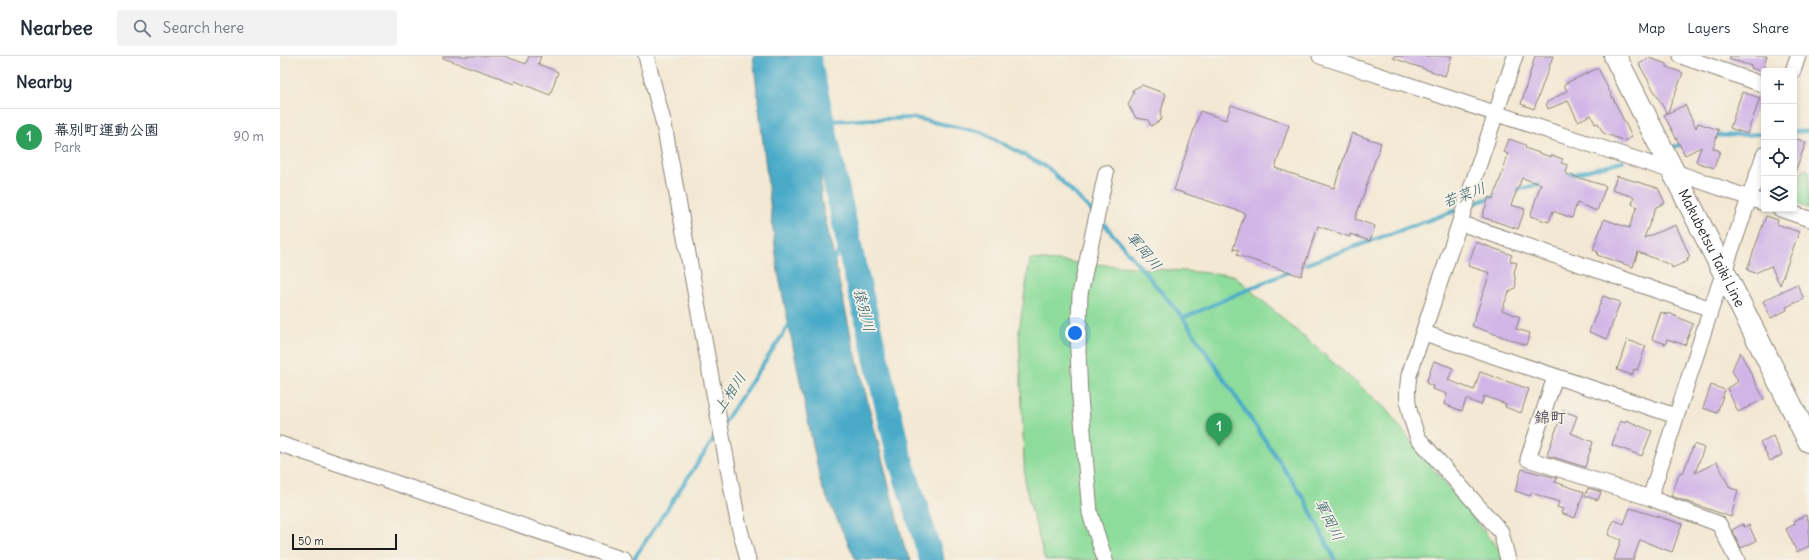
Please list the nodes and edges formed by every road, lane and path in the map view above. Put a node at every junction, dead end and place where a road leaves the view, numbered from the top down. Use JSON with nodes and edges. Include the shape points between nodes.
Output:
{"nodes":[{"id":1,"x":646,"y":56,"type":"edge"},
{"id":2,"x":1320,"y":56,"type":"edge"},
{"id":3,"x":1515,"y":56,"type":"edge"},
{"id":4,"x":1615,"y":56,"type":"edge"},
{"id":5,"x":1681,"y":56,"type":"edge"},
{"id":6,"x":1798,"y":56,"type":"edge"},
{"id":7,"x":1794,"y":68,"type":"edge"},
{"id":8,"x":1761,"y":84,"type":"edge"},
{"id":9,"x":1496,"y":115,"type":"junction"},
{"id":10,"x":1761,"y":164,"type":"edge"},
{"id":11,"x":1672,"y":171,"type":"junction"},
{"id":12,"x":1106,"y":173,"type":"dead end"},
{"id":13,"x":1749,"y":198,"type":"junction"},
{"id":14,"x":1761,"y":202,"type":"edge"},
{"id":15,"x":1789,"y":212,"type":"edge"},
{"id":16,"x":1809,"y":219,"type":"edge"},
{"id":17,"x":1460,"y":223,"type":"junction"},
{"id":18,"x":1724,"y":273,"type":"junction"},
{"id":19,"x":1711,"y":309,"type":"junction"},
{"id":20,"x":1424,"y":333,"type":"junction"},
{"id":21,"x":1555,"y":377,"type":"junction"},
{"id":22,"x":1676,"y":416,"type":"junction"},
{"id":23,"x":1809,"y":441,"type":"edge"},
{"id":24,"x":280,"y":444,"type":"edge"},
{"id":25,"x":1650,"y":498,"type":"junction"},
{"id":26,"x":624,"y":560,"type":"edge"},
{"id":27,"x":748,"y":560,"type":"edge"},
{"id":28,"x":1105,"y":560,"type":"edge"},
{"id":29,"x":1508,"y":560,"type":"edge"},
{"id":30,"x":1737,"y":560,"type":"edge"}],
"edges":[{"from":1,"to":27,"type":"street","via":[[664,125],[738,522]]},
{"from":2,"to":9,"type":"street"},
{"from":3,"to":9,"type":"street"},
{"from":4,"to":11,"type":"main road","name":"Makubetsu Taiki Line"},
{"from":5,"to":8,"type":"street"},
{"from":6,"to":7,"type":"street"},
{"from":9,"to":11,"type":"street"},
{"from":9,"to":17,"type":"street"},
{"from":10,"to":13,"type":"street"},
{"from":11,"to":13,"type":"street"},
{"from":11,"to":18,"type":"main road","name":"Makubetsu Taiki Line"},
{"from":12,"to":28,"type":"street","via":[[1080,294],[1078,350],[1090,513]]},
{"from":13,"to":14,"type":"street"},
{"from":13,"to":18,"type":"street"},
{"from":15,"to":16,"type":"street"},
{"from":17,"to":19,"type":"street"},
{"from":17,"to":20,"type":"street"},
{"from":18,"to":19,"type":"street"},
{"from":18,"to":23,"type":"main road","name":"Makubetsu Taiki Line"},
{"from":19,"to":22,"type":"street"},
{"from":20,"to":21,"type":"street"},
{"from":20,"to":29,"type":"street","via":[[1409,375],[1406,396],[1411,420],[1418,438],[1501,532]]},
{"from":21,"to":22,"type":"street"},
{"from":21,"to":25,"type":"street","via":[[1528,459]]},
{"from":22,"to":25,"type":"street"},
{"from":24,"to":26,"type":"street"},
{"from":25,"to":30,"type":"street","via":[[1719,524]]}]}
